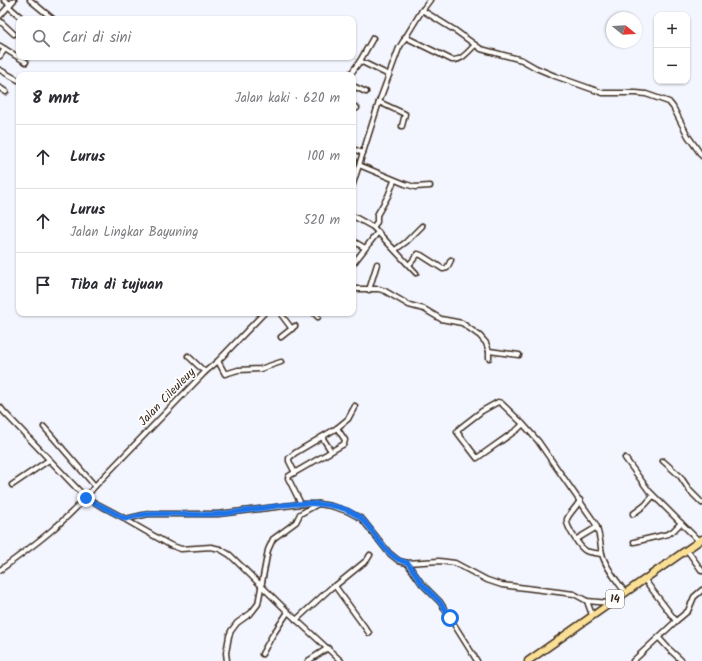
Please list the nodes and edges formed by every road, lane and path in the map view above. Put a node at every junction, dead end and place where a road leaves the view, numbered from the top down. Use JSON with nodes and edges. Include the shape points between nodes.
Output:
{"nodes":[{"id":1,"x":4,"y":0,"type":"edge"},
{"id":2,"x":14,"y":0,"type":"edge"},
{"id":3,"x":30,"y":0,"type":"edge"},
{"id":4,"x":430,"y":0,"type":"edge"},
{"id":5,"x":9,"y":5,"type":"junction"},
{"id":6,"x":422,"y":10,"type":"junction"},
{"id":7,"x":0,"y":16,"type":"edge"},
{"id":8,"x":20,"y":16,"type":"edge"},
{"id":9,"x":49,"y":16,"type":"edge"},
{"id":10,"x":0,"y":21,"type":"edge"},
{"id":11,"x":14,"y":34,"type":"dead end"},
{"id":12,"x":405,"y":37,"type":"junction"},
{"id":13,"x":373,"y":38,"type":"dead end"},
{"id":14,"x":0,"y":46,"type":"edge"},
{"id":15,"x":474,"y":46,"type":"junction"},
{"id":16,"x":4,"y":49,"type":"junction"},
{"id":17,"x":0,"y":56,"type":"edge"},
{"id":18,"x":16,"y":56,"type":"edge"},
{"id":19,"x":23,"y":60,"type":"edge"},
{"id":20,"x":360,"y":61,"type":"junction"},
{"id":21,"x":26,"y":62,"type":"dead end"},
{"id":22,"x":0,"y":70,"type":"edge"},
{"id":23,"x":352,"y":72,"type":"edge"},
{"id":24,"x":389,"y":75,"type":"junction"},
{"id":25,"x":16,"y":79,"type":"edge"},
{"id":26,"x":356,"y":87,"type":"edge"},
{"id":27,"x":0,"y":88,"type":"edge"},
{"id":28,"x":6,"y":92,"type":"dead end"},
{"id":29,"x":366,"y":92,"type":"dead end"},
{"id":30,"x":379,"y":102,"type":"junction"},
{"id":31,"x":402,"y":126,"type":"dead end"},
{"id":32,"x":356,"y":150,"type":"edge"},
{"id":33,"x":363,"y":153,"type":"junction"},
{"id":34,"x":702,"y":156,"type":"edge"},
{"id":35,"x":359,"y":165,"type":"junction"},
{"id":36,"x":356,"y":174,"type":"edge"},
{"id":37,"x":394,"y":181,"type":"junction"},
{"id":38,"x":430,"y":186,"type":"dead end"},
{"id":39,"x":356,"y":218,"type":"edge"},
{"id":40,"x":422,"y":226,"type":"dead end"},
{"id":41,"x":373,"y":227,"type":"junction"},
{"id":42,"x":378,"y":232,"type":"junction"},
{"id":43,"x":356,"y":243,"type":"edge"},
{"id":44,"x":365,"y":248,"type":"junction"},
{"id":45,"x":395,"y":250,"type":"junction"},
{"id":46,"x":356,"y":260,"type":"edge"},
{"id":47,"x":451,"y":260,"type":"dead end"},
{"id":48,"x":377,"y":264,"type":"dead end"},
{"id":49,"x":409,"y":265,"type":"junction"},
{"id":50,"x":416,"y":273,"type":"dead end"},
{"id":51,"x":356,"y":289,"type":"edge"},
{"id":52,"x":369,"y":290,"type":"junction"},
{"id":53,"x":261,"y":316,"type":"edge"},
{"id":54,"x":283,"y":316,"type":"edge"},
{"id":55,"x":281,"y":337,"type":"dead end"},
{"id":56,"x":490,"y":351,"type":"junction"},
{"id":57,"x":519,"y":355,"type":"dead end"},
{"id":58,"x":188,"y":356,"type":"dead end"},
{"id":59,"x":489,"y":358,"type":"dead end"},
{"id":60,"x":218,"y":361,"type":"junction"},
{"id":61,"x":281,"y":362,"type":"dead end"},
{"id":62,"x":205,"y":372,"type":"junction"},
{"id":63,"x":355,"y":406,"type":"dead end"},
{"id":64,"x":0,"y":407,"type":"edge"},
{"id":65,"x":523,"y":424,"type":"junction"},
{"id":66,"x":44,"y":427,"type":"dead end"},
{"id":67,"x":337,"y":428,"type":"junction"},
{"id":68,"x":322,"y":437,"type":"junction"},
{"id":69,"x":331,"y":451,"type":"junction"},
{"id":70,"x":625,"y":458,"type":"dead end"},
{"id":71,"x":49,"y":460,"type":"junction"},
{"id":72,"x":663,"y":461,"type":"dead end"},
{"id":73,"x":294,"y":473,"type":"junction"},
{"id":74,"x":12,"y":485,"type":"dead end"},
{"id":75,"x":94,"y":486,"type":"junction"},
{"id":76,"x":653,"y":496,"type":"junction"},
{"id":77,"x":86,"y":498,"type":"junction"},
{"id":78,"x":580,"y":500,"type":"junction"},
{"id":79,"x":702,"y":503,"type":"edge"},
{"id":80,"x":302,"y":504,"type":"junction"},
{"id":81,"x":319,"y":504,"type":"junction"},
{"id":82,"x":633,"y":514,"type":"dead end"},
{"id":83,"x":126,"y":519,"type":"junction"},
{"id":84,"x":681,"y":523,"type":"junction"},
{"id":85,"x":597,"y":527,"type":"junction"},
{"id":86,"x":576,"y":539,"type":"junction"},
{"id":87,"x":700,"y":540,"type":"edge"},
{"id":88,"x":634,"y":542,"type":"dead end"},
{"id":89,"x":687,"y":550,"type":"junction"},
{"id":90,"x":602,"y":554,"type":"junction"},
{"id":91,"x":370,"y":556,"type":"dead end"},
{"id":92,"x":408,"y":563,"type":"junction"},
{"id":93,"x":0,"y":570,"type":"edge"},
{"id":94,"x":702,"y":571,"type":"edge"},
{"id":95,"x":644,"y":579,"type":"junction"},
{"id":96,"x":262,"y":586,"type":"junction"},
{"id":97,"x":335,"y":586,"type":"junction"},
{"id":98,"x":702,"y":590,"type":"edge"},
{"id":99,"x":625,"y":592,"type":"junction"},
{"id":100,"x":587,"y":602,"type":"junction"},
{"id":101,"x":609,"y":603,"type":"junction"},
{"id":102,"x":288,"y":612,"type":"junction"},
{"id":103,"x":592,"y":615,"type":"junction"},
{"id":104,"x":296,"y":620,"type":"junction"},
{"id":105,"x":676,"y":621,"type":"junction"},
{"id":106,"x":369,"y":633,"type":"dead end"},
{"id":107,"x":658,"y":638,"type":"junction"},
{"id":108,"x":328,"y":648,"type":"junction"},
{"id":109,"x":262,"y":654,"type":"dead end"},
{"id":110,"x":227,"y":661,"type":"edge"},
{"id":111,"x":308,"y":661,"type":"edge"},
{"id":112,"x":341,"y":661,"type":"edge"},
{"id":113,"x":477,"y":661,"type":"edge"},
{"id":114,"x":528,"y":661,"type":"edge"},
{"id":115,"x":634,"y":661,"type":"edge"},
{"id":116,"x":682,"y":661,"type":"edge"}],
"edges":[{"from":1,"to":5,"type":"street"},
{"from":2,"to":5,"type":"street"},
{"from":3,"to":9,"type":"street"},
{"from":4,"to":6,"type":"street"},
{"from":5,"to":7,"type":"street"},
{"from":5,"to":8,"type":"street"},
{"from":6,"to":12,"type":"street"},
{"from":6,"to":15,"type":"street"},
{"from":10,"to":11,"type":"street"},
{"from":12,"to":15,"type":"street","via":[[456,61]]},
{"from":12,"to":24,"type":"street"},
{"from":13,"to":20,"type":"street"},
{"from":14,"to":16,"type":"street"},
{"from":15,"to":34,"type":"street","via":[[522,60],[555,76],[603,93],[646,94],[669,102]]},
{"from":16,"to":17,"type":"street"},
{"from":16,"to":18,"type":"street"},
{"from":19,"to":21,"type":"street"},
{"from":20,"to":23,"type":"street"},
{"from":20,"to":24,"type":"street"},
{"from":22,"to":25,"type":"street"},
{"from":24,"to":30,"type":"street"},
{"from":26,"to":29,"type":"street"},
{"from":27,"to":28,"type":"street"},
{"from":30,"to":31,"type":"street","via":[[405,114]]},
{"from":30,"to":33,"type":"street"},
{"from":32,"to":33,"type":"street"},
{"from":33,"to":35,"type":"street"},
{"from":35,"to":36,"type":"street"},
{"from":35,"to":37,"type":"street"},
{"from":37,"to":38,"type":"street","via":[[415,187]]},
{"from":37,"to":41,"type":"street"},
{"from":39,"to":41,"type":"street"},
{"from":40,"to":45,"type":"street"},
{"from":41,"to":42,"type":"street"},
{"from":42,"to":44,"type":"street"},
{"from":42,"to":45,"type":"street"},
{"from":43,"to":44,"type":"street"},
{"from":44,"to":46,"type":"street"},
{"from":45,"to":49,"type":"street"},
{"from":47,"to":49,"type":"street","via":[[447,268],[443,269],[418,254]]},
{"from":48,"to":52,"type":"street"},
{"from":49,"to":50,"type":"street"},
{"from":51,"to":52,"type":"street"},
{"from":52,"to":56,"type":"street","via":[[385,291],[441,319],[462,323],[483,339]]},
{"from":53,"to":60,"type":"street","name":"Jalan Cileuleuy"},
{"from":54,"to":55,"type":"street","via":[[294,327]]},
{"from":56,"to":57,"type":"street"},
{"from":56,"to":59,"type":"street"},
{"from":58,"to":62,"type":"street"},
{"from":60,"to":61,"type":"street","via":[[225,374],[238,370],[260,369]]},
{"from":60,"to":62,"type":"street","name":"Jalan Cileuleuy"},
{"from":62,"to":75,"type":"street","name":"Jalan Cileuleuy"},
{"from":63,"to":67,"type":"street","via":[[348,419]]},
{"from":64,"to":71,"type":"street"},
{"from":65,"to":65,"type":"street","via":[[477,458],[457,432],[482,411],[498,402]]},
{"from":65,"to":78,"type":"street"},
{"from":66,"to":75,"type":"street"},
{"from":67,"to":68,"type":"street"},
{"from":67,"to":69,"type":"street","via":[[345,442]]},
{"from":68,"to":69,"type":"street"},
{"from":68,"to":73,"type":"street","via":[[290,456],[289,461]]},
{"from":69,"to":73,"type":"street"},
{"from":70,"to":76,"type":"street"},
{"from":71,"to":74,"type":"street"},
{"from":71,"to":77,"type":"street"},
{"from":72,"to":79,"type":"street","via":[[680,476],[690,492]]},
{"from":73,"to":80,"type":"street","via":[[288,478]]},
{"from":75,"to":77,"type":"street","name":"Jalan Cileuleuy"},
{"from":76,"to":82,"type":"street"},
{"from":76,"to":84,"type":"street"},
{"from":77,"to":83,"type":"street"},
{"from":77,"to":93,"type":"street","name":"Jalan Cileuleuy","via":[[46,535]]},
{"from":78,"to":85,"type":"street"},
{"from":78,"to":86,"type":"street","via":[[567,522]]},
{"from":80,"to":81,"type":"street"},
{"from":80,"to":83,"type":"street","via":[[218,514],[148,514]]},
{"from":81,"to":92,"type":"street","via":[[347,510],[362,519],[389,553],[399,561]]},
{"from":81,"to":96,"type":"street","via":[[300,514],[296,522],[273,539],[268,550]]},
{"from":83,"to":96,"type":"street","via":[[181,549],[220,549],[230,555]]},
{"from":84,"to":87,"type":"street"},
{"from":84,"to":88,"type":"street","via":[[668,534]]},
{"from":85,"to":86,"type":"street"},
{"from":85,"to":90,"type":"street"},
{"from":86,"to":90,"type":"street","via":[[586,550]]},
{"from":87,"to":89,"type":"highway","number":"14"},
{"from":89,"to":94,"type":"street"},
{"from":89,"to":95,"type":"highway","number":"14"},
{"from":90,"to":99,"type":"street"},
{"from":91,"to":97,"type":"street"},
{"from":92,"to":100,"type":"street","via":[[439,560],[455,562],[487,580],[502,585],[574,594]]},
{"from":92,"to":113,"type":"street","via":[[422,584],[440,602]]},
{"from":95,"to":99,"type":"highway","number":"14"},
{"from":95,"to":105,"type":"street"},
{"from":96,"to":102,"type":"street"},
{"from":96,"to":110,"type":"street","via":[[256,608],[231,631],[226,653]]},
{"from":97,"to":104,"type":"street"},
{"from":97,"to":106,"type":"street"},
{"from":98,"to":105,"type":"street","via":[[694,597],[688,610]]},
{"from":99,"to":101,"type":"highway","number":"14"},
{"from":100,"to":101,"type":"street"},
{"from":100,"to":103,"type":"street"},
{"from":101,"to":103,"type":"highway","number":"14"},
{"from":102,"to":104,"type":"street"},
{"from":102,"to":109,"type":"street"},
{"from":103,"to":114,"type":"highway","number":"14"},
{"from":104,"to":108,"type":"street"},
{"from":105,"to":107,"type":"street"},
{"from":107,"to":115,"type":"street"},
{"from":107,"to":116,"type":"street"},
{"from":108,"to":111,"type":"street"},
{"from":108,"to":112,"type":"street"}]}
